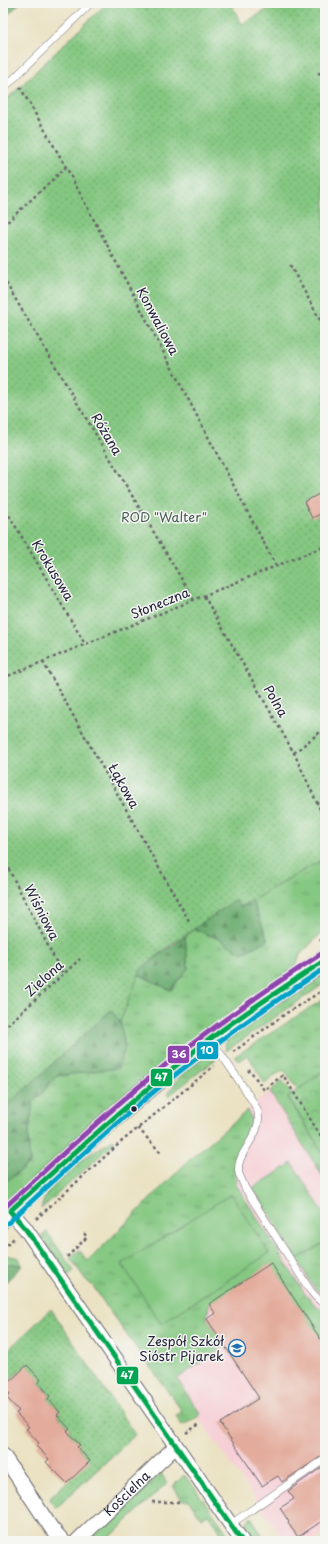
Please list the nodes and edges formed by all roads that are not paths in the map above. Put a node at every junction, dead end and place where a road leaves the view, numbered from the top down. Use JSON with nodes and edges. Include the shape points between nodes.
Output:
{"nodes":[{"id":1,"x":91,"y":3,"type":"edge"},
{"id":2,"x":3,"y":89,"type":"edge"},
{"id":3,"x":325,"y":960,"type":"edge"},
{"id":4,"x":210,"y":1039,"type":"junction"},
{"id":5,"x":7,"y":1214,"type":"edge"},
{"id":6,"x":325,"y":1304,"type":"edge"},
{"id":7,"x":176,"y":1446,"type":"junction"},
{"id":8,"x":3,"y":1455,"type":"edge"},
{"id":9,"x":325,"y":1459,"type":"edge"},
{"id":10,"x":230,"y":1524,"type":"junction"},
{"id":11,"x":63,"y":1541,"type":"edge"},
{"id":12,"x":77,"y":1541,"type":"edge"},
{"id":13,"x":242,"y":1541,"type":"edge"}],
"edges":[{"from":1,"to":2,"type":"lane"},
{"from":3,"to":4,"type":"street"},
{"from":4,"to":5,"type":"street","via":[[132,1103]]},
{"from":4,"to":6,"type":"lane","via":[[258,1112],[257,1131],[239,1164],[239,1173],[245,1188],[312,1293]]},
{"from":5,"to":7,"type":"street","via":[[29,1234]]},
{"from":7,"to":10,"type":"street"},
{"from":7,"to":12,"type":"street","name":"Kościelna"},
{"from":8,"to":11,"type":"street","via":[[52,1529]]},
{"from":9,"to":10,"type":"lane"},
{"from":10,"to":13,"type":"street"}]}
